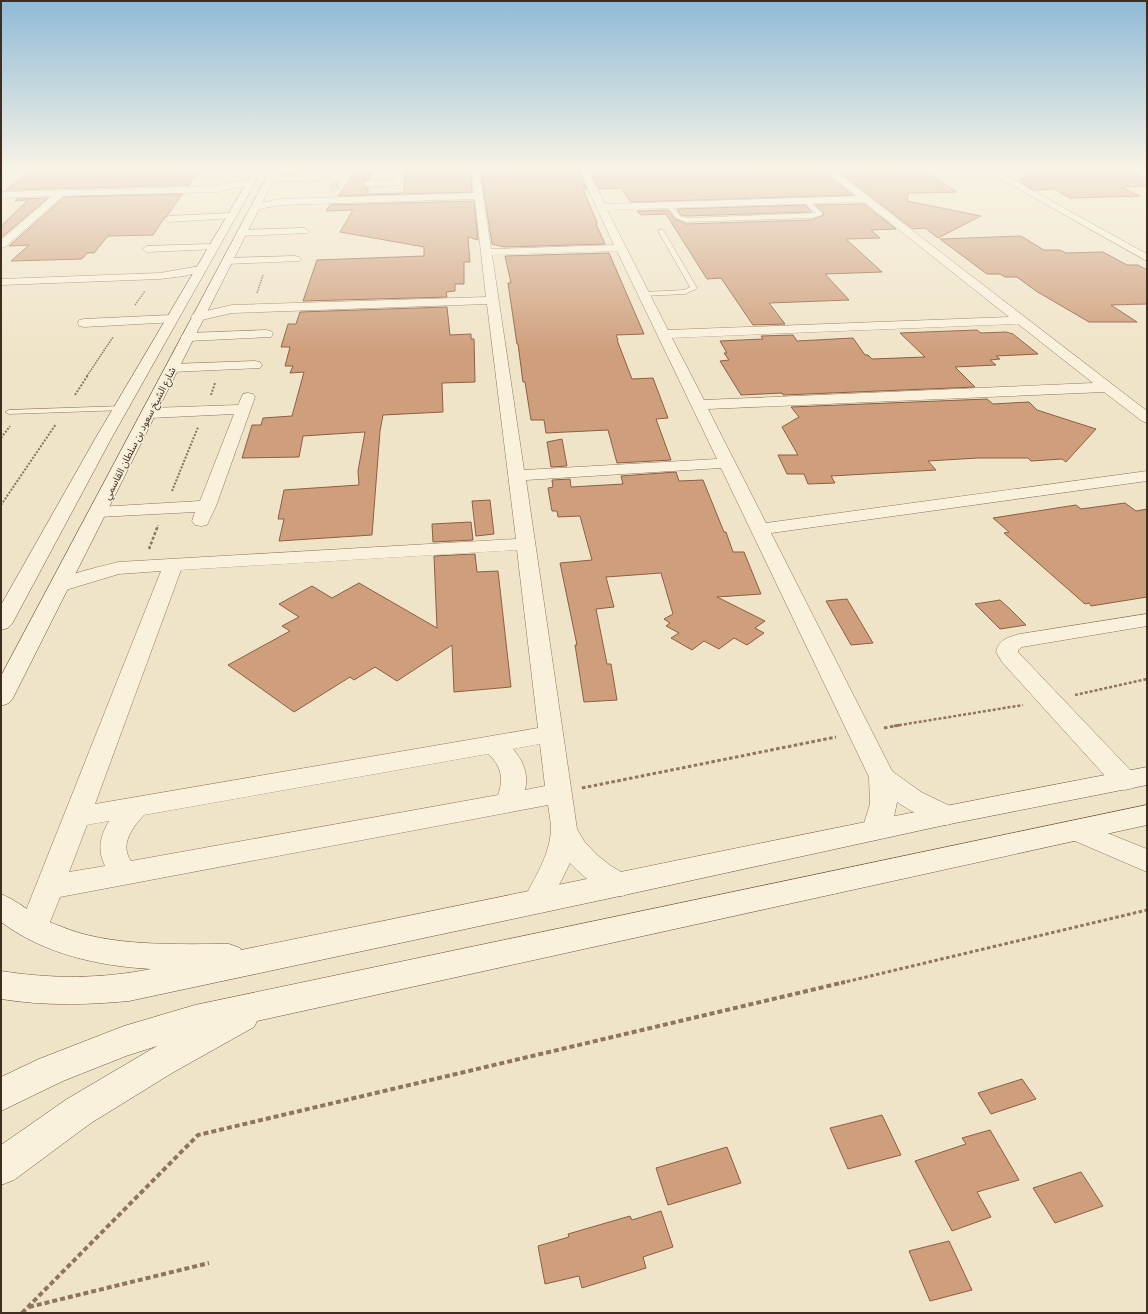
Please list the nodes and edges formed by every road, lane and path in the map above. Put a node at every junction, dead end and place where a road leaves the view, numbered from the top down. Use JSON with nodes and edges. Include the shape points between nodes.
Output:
{"nodes":[{"id":1,"x":20,"y":228,"type":"edge"},
{"id":2,"x":223,"y":228,"type":"edge"},
{"id":3,"x":244,"y":228,"type":"edge"},
{"id":4,"x":484,"y":228,"type":"edge"},
{"id":5,"x":612,"y":228,"type":"edge"},
{"id":6,"x":904,"y":228,"type":"edge"},
{"id":7,"x":1094,"y":228,"type":"edge"},
{"id":8,"x":304,"y":231,"type":"dead end"},
{"id":9,"x":660,"y":231,"type":"dead end"},
{"id":10,"x":15,"y":233,"type":"junction"},
{"id":11,"x":241,"y":233,"type":"junction"},
{"id":12,"x":1,"y":234,"type":"edge"},
{"id":13,"x":1,"y":245,"type":"edge"},
{"id":14,"x":213,"y":247,"type":"junction"},
{"id":15,"x":621,"y":248,"type":"junction"},
{"id":16,"x":147,"y":249,"type":"dead end"},
{"id":17,"x":487,"y":252,"type":"junction"},
{"id":18,"x":1147,"y":258,"type":"edge"},
{"id":19,"x":295,"y":259,"type":"dead end"},
{"id":20,"x":227,"y":261,"type":"junction"},
{"id":21,"x":200,"y":269,"type":"junction"},
{"id":22,"x":160,"y":276,"type":"junction"},
{"id":23,"x":1,"y":282,"type":"edge"},
{"id":24,"x":191,"y":285,"type":"junction"},
{"id":25,"x":644,"y":294,"type":"junction"},
{"id":26,"x":223,"y":297,"type":"dead end"},
{"id":27,"x":493,"y":300,"type":"junction"},
{"id":28,"x":203,"y":306,"type":"junction"},
{"id":29,"x":172,"y":319,"type":"junction"},
{"id":30,"x":1022,"y":320,"type":"junction"},
{"id":31,"x":84,"y":323,"type":"dead end"},
{"id":32,"x":266,"y":334,"type":"dead end"},
{"id":33,"x":664,"y":334,"type":"junction"},
{"id":34,"x":188,"y":337,"type":"junction"},
{"id":35,"x":256,"y":365,"type":"dead end"},
{"id":36,"x":172,"y":368,"type":"junction"},
{"id":37,"x":1108,"y":387,"type":"junction"},
{"id":38,"x":699,"y":405,"type":"junction"},
{"id":39,"x":122,"y":408,"type":"junction"},
{"id":40,"x":9,"y":412,"type":"dead end"},
{"id":41,"x":150,"y":413,"type":"junction"},
{"id":42,"x":1147,"y":418,"type":"edge"},
{"id":43,"x":103,"y":439,"type":"junction"},
{"id":44,"x":130,"y":450,"type":"junction"},
{"id":45,"x":728,"y":463,"type":"junction"},
{"id":46,"x":516,"y":475,"type":"junction"},
{"id":47,"x":1147,"y":476,"type":"edge"},
{"id":48,"x":98,"y":512,"type":"junction"},
{"id":49,"x":760,"y":529,"type":"junction"},
{"id":50,"x":526,"y":544,"type":"junction"},
{"id":51,"x":75,"y":554,"type":"junction"},
{"id":52,"x":173,"y":565,"type":"junction"},
{"id":53,"x":118,"y":568,"type":"junction"},
{"id":54,"x":59,"y":586,"type":"junction"},
{"id":55,"x":1147,"y":620,"type":"edge"},
{"id":56,"x":1,"y":624,"type":"edge"},
{"id":57,"x":1,"y":698,"type":"edge"},
{"id":58,"x":551,"y":734,"type":"junction"},
{"id":59,"x":493,"y":744,"type":"junction"},
{"id":60,"x":882,"y":777,"type":"junction"},
{"id":61,"x":1136,"y":778,"type":"edge"},
{"id":62,"x":559,"y":793,"type":"junction"},
{"id":63,"x":508,"y":802,"type":"junction"},
{"id":64,"x":137,"y":806,"type":"junction"},
{"id":65,"x":944,"y":815,"type":"junction"},
{"id":66,"x":1147,"y":815,"type":"edge"},
{"id":67,"x":77,"y":817,"type":"junction"},
{"id":68,"x":564,"y":829,"type":"junction"},
{"id":69,"x":875,"y":830,"type":"junction"},
{"id":70,"x":1077,"y":831,"type":"junction"},
{"id":71,"x":1147,"y":861,"type":"edge"},
{"id":72,"x":124,"y":873,"type":"junction"},
{"id":73,"x":620,"y":885,"type":"junction"},
{"id":74,"x":50,"y":887,"type":"junction"},
{"id":75,"x":537,"y":901,"type":"junction"},
{"id":76,"x":1,"y":906,"type":"edge"},
{"id":77,"x":1147,"y":910,"type":"edge"},
{"id":78,"x":34,"y":928,"type":"junction"},
{"id":79,"x":266,"y":957,"type":"junction"},
{"id":80,"x":1,"y":985,"type":"edge"},
{"id":81,"x":264,"y":1006,"type":"junction"},
{"id":82,"x":1,"y":1094,"type":"edge"},
{"id":83,"x":1,"y":1167,"type":"edge"},
{"id":84,"x":209,"y":1263,"type":"dead end"},
{"id":85,"x":28,"y":1307,"type":"junction"},
{"id":86,"x":22,"y":1313,"type":"edge"}],
"edges":[{"from":1,"to":10,"type":"street"},
{"from":2,"to":14,"type":"street"},
{"from":3,"to":11,"type":"street","name":"شارع الشيخ سعود بن سلطان القاسمي"},
{"from":4,"to":17,"type":"street"},
{"from":5,"to":15,"type":"street"},
{"from":6,"to":30,"type":"street"},
{"from":7,"to":18,"type":"street"},
{"from":8,"to":11,"type":"street"},
{"from":9,"to":25,"type":"lane","via":[[694,288],[685,292]]},
{"from":10,"to":12,"type":"street"},
{"from":10,"to":13,"type":"street"},
{"from":11,"to":20,"type":"street","name":"شارع الشيخ سعود بن سلطان القاسمي"},
{"from":14,"to":16,"type":"street"},
{"from":14,"to":21,"type":"street"},
{"from":15,"to":17,"type":"street"},
{"from":15,"to":25,"type":"street"},
{"from":17,"to":27,"type":"street"},
{"from":19,"to":20,"type":"street"},
{"from":20,"to":28,"type":"street","name":"شارع الشيخ سعود بن سلطان القاسمي"},
{"from":21,"to":22,"type":"street"},
{"from":21,"to":24,"type":"street"},
{"from":22,"to":23,"type":"street"},
{"from":22,"to":24,"type":"street"},
{"from":24,"to":29,"type":"street"},
{"from":25,"to":33,"type":"street"},
{"from":26,"to":28,"type":"street"},
{"from":27,"to":28,"type":"street","via":[[232,309]]},
{"from":27,"to":46,"type":"street"},
{"from":28,"to":34,"type":"street","name":"شارع الشيخ سعود بن سلطان القاسمي"},
{"from":29,"to":31,"type":"street"},
{"from":29,"to":39,"type":"street"},
{"from":30,"to":33,"type":"street"},
{"from":30,"to":37,"type":"street"},
{"from":32,"to":34,"type":"street"},
{"from":33,"to":38,"type":"street"},
{"from":34,"to":36,"type":"street","name":"شارع الشيخ سعود بن سلطان القاسمي"},
{"from":35,"to":36,"type":"street"},
{"from":36,"to":41,"type":"street","name":"شارع الشيخ سعود بن سلطان القاسمي"},
{"from":37,"to":38,"type":"street"},
{"from":37,"to":42,"type":"street"},
{"from":38,"to":45,"type":"street"},
{"from":39,"to":40,"type":"lane"},
{"from":39,"to":43,"type":"street"},
{"from":41,"to":44,"type":"street","name":"شارع الشيخ سعود بن سلطان القاسمي"},
{"from":41,"to":48,"type":"street","via":[[246,403],[204,514]]},
{"from":43,"to":44,"type":"street","via":[[107,450]]},
{"from":43,"to":56,"type":"street"},
{"from":44,"to":48,"type":"street","name":"شارع الشيخ سعود بن سلطان القاسمي"},
{"from":45,"to":46,"type":"street"},
{"from":45,"to":49,"type":"street"},
{"from":46,"to":50,"type":"street"},
{"from":47,"to":49,"type":"street"},
{"from":48,"to":51,"type":"street","name":"شارع الشيخ سعود بن سلطان القاسمي"},
{"from":49,"to":60,"type":"street"},
{"from":50,"to":52,"type":"street"},
{"from":50,"to":58,"type":"street"},
{"from":51,"to":53,"type":"street","via":[[94,564]]},
{"from":51,"to":54,"type":"street","name":"شارع الشيخ سعود بن سلطان القاسمي"},
{"from":52,"to":53,"type":"street"},
{"from":52,"to":67,"type":"street"},
{"from":53,"to":54,"type":"street"},
{"from":54,"to":57,"type":"street","name":"شارع الشيخ سعود بن سلطان القاسمي"},
{"from":55,"to":61,"type":"street","via":[[1020,641],[1012,643],[1007,652],[1010,658]]},
{"from":58,"to":59,"type":"street"},
{"from":58,"to":62,"type":"street"},
{"from":59,"to":63,"type":"street","via":[[509,760],[513,770],[515,781]]},
{"from":59,"to":64,"type":"street"},
{"from":60,"to":65,"type":"street","via":[[909,798]]},
{"from":60,"to":69,"type":"street","via":[[884,804]]},
{"from":61,"to":65,"type":"street"},
{"from":62,"to":63,"type":"street"},
{"from":62,"to":68,"type":"street"},
{"from":63,"to":72,"type":"street"},
{"from":64,"to":67,"type":"street"},
{"from":64,"to":72,"type":"street","via":[[115,834],[113,848],[116,862]]},
{"from":65,"to":69,"type":"street"},
{"from":66,"to":70,"type":"street"},
{"from":67,"to":74,"type":"street"},
{"from":68,"to":73,"type":"street","via":[[572,846],[584,861]]},
{"from":68,"to":75,"type":"street","via":[[556,865]]},
{"from":69,"to":73,"type":"street"},
{"from":70,"to":71,"type":"street"},
{"from":70,"to":81,"type":"street"},
{"from":72,"to":74,"type":"street"},
{"from":73,"to":75,"type":"street"},
{"from":74,"to":78,"type":"street"},
{"from":75,"to":79,"type":"street"},
{"from":76,"to":78,"type":"street"},
{"from":77,"to":85,"type":"path","via":[[198,1135]]},
{"from":78,"to":79,"type":"street","via":[[58,939],[116,953],[146,956]]},
{"from":79,"to":80,"type":"street","via":[[129,987],[78,992],[29,990]]},
{"from":81,"to":82,"type":"street","via":[[196,1020],[124,1041],[51,1070]]},
{"from":81,"to":83,"type":"street","via":[[119,1086],[79,1111]]},
{"from":84,"to":85,"type":"path"},
{"from":85,"to":86,"type":"path"}]}
